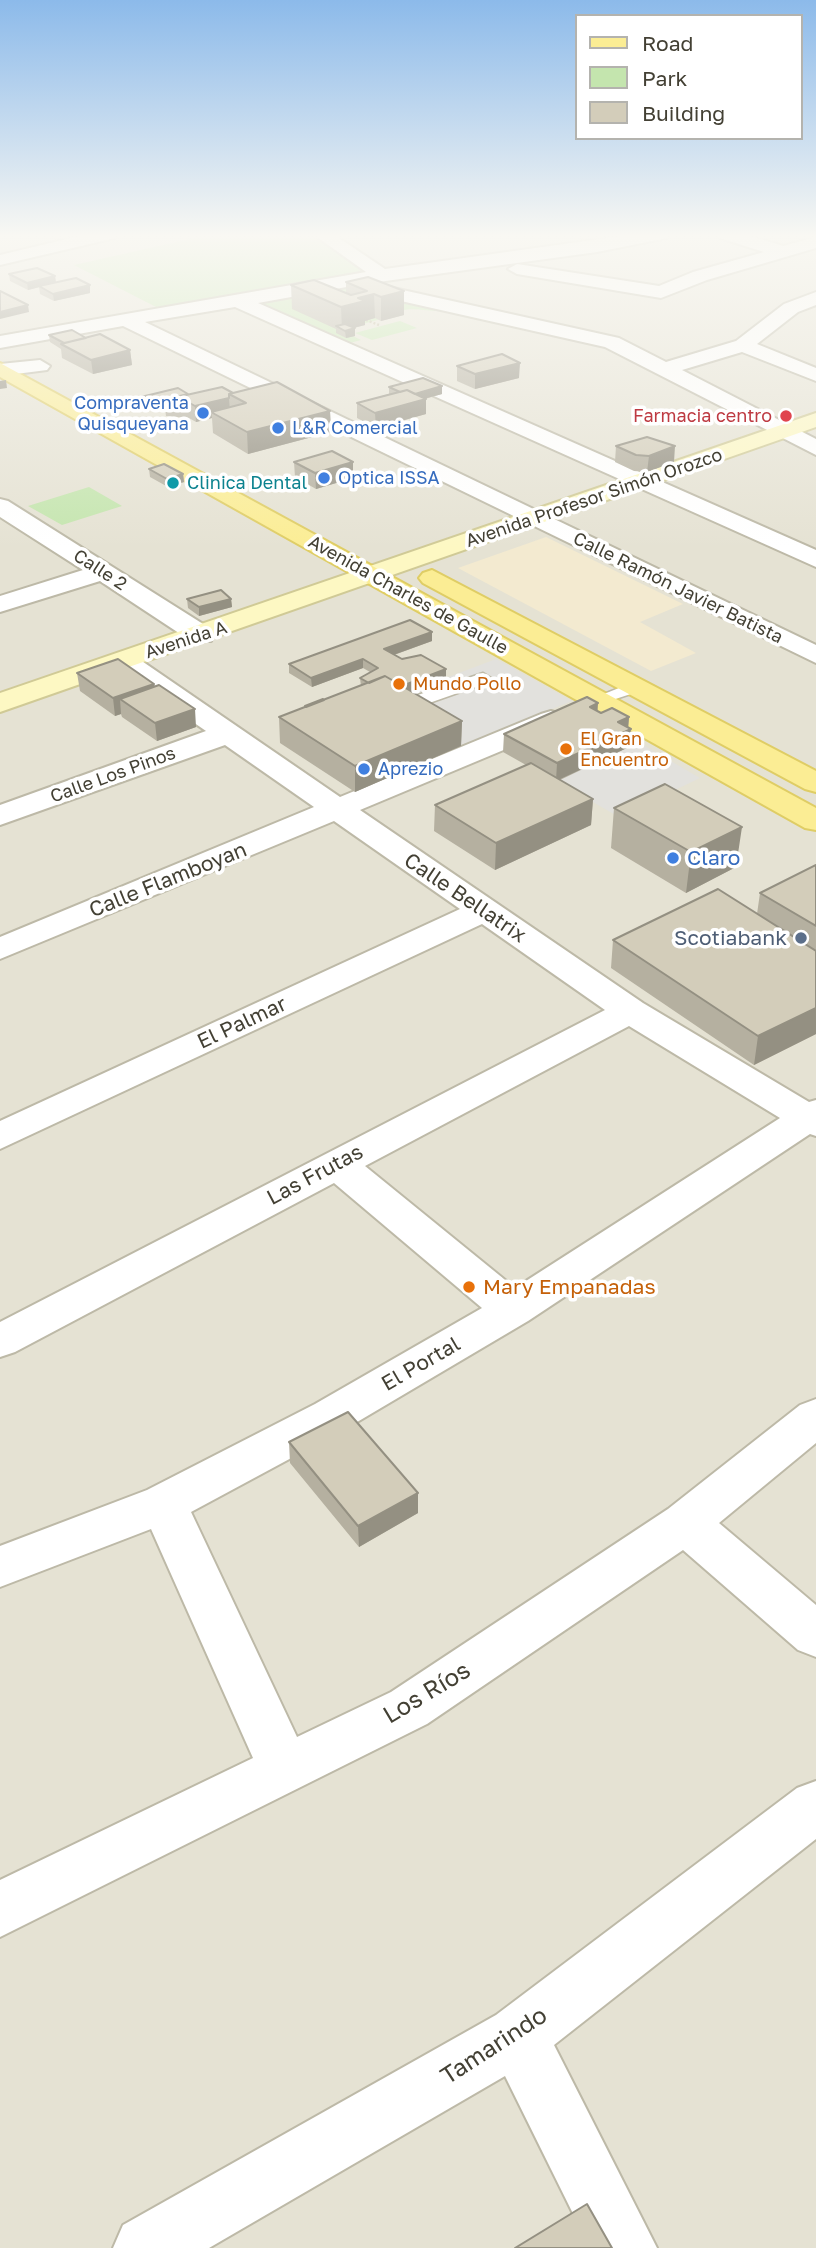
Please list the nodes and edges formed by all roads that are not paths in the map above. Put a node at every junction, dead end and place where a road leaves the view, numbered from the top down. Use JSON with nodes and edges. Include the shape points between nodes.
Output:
{"nodes":[{"id":1,"x":26,"y":339,"type":"edge"},
{"id":2,"x":162,"y":339,"type":"edge"},
{"id":3,"x":323,"y":339,"type":"edge"},
{"id":4,"x":598,"y":339,"type":"edge"},
{"id":5,"x":751,"y":339,"type":"edge"},
{"id":6,"x":0,"y":344,"type":"edge"},
{"id":7,"x":743,"y":345,"type":"junction"},
{"id":8,"x":40,"y":366,"type":"junction"},
{"id":9,"x":667,"y":368,"type":"junction"},
{"id":10,"x":1,"y":370,"type":"edge"},
{"id":11,"x":816,"y":375,"type":"edge"},
{"id":12,"x":113,"y":406,"type":"dead end"},
{"id":13,"x":816,"y":420,"type":"edge"},
{"id":14,"x":784,"y":430,"type":"junction"},
{"id":15,"x":816,"y":448,"type":"edge"},
{"id":16,"x":641,"y":482,"type":"junction"},
{"id":17,"x":0,"y":506,"type":"edge"},
{"id":18,"x":535,"y":518,"type":"junction"},
{"id":19,"x":816,"y":559,"type":"edge"},
{"id":20,"x":387,"y":563,"type":"junction"},
{"id":21,"x":103,"y":572,"type":"junction"},
{"id":22,"x":0,"y":604,"type":"edge"},
{"id":23,"x":201,"y":635,"type":"junction"},
{"id":24,"x":816,"y":655,"type":"edge"},
{"id":25,"x":123,"y":661,"type":"junction"},
{"id":26,"x":483,"y":678,"type":"dead end"},
{"id":27,"x":634,"y":687,"type":"junction"},
{"id":28,"x":597,"y":700,"type":"junction"},
{"id":29,"x":0,"y":703,"type":"edge"},
{"id":30,"x":409,"y":704,"type":"edge"},
{"id":31,"x":226,"y":734,"type":"junction"},
{"id":32,"x":816,"y":783,"type":"edge"},
{"id":33,"x":336,"y":810,"type":"junction"},
{"id":34,"x":0,"y":816,"type":"edge"},
{"id":35,"x":816,"y":821,"type":"edge"},
{"id":36,"x":483,"y":911,"type":"junction"},
{"id":37,"x":0,"y":949,"type":"edge"},
{"id":38,"x":630,"y":1011,"type":"junction"},
{"id":39,"x":813,"y":1117,"type":"edge"},
{"id":40,"x":0,"y":1136,"type":"edge"},
{"id":41,"x":336,"y":1163,"type":"junction"},
{"id":42,"x":513,"y":1310,"type":"junction"},
{"id":43,"x":0,"y":1341,"type":"edge"},
{"id":44,"x":816,"y":1416,"type":"edge"},
{"id":45,"x":164,"y":1504,"type":"junction"},
{"id":46,"x":685,"y":1523,"type":"junction"},
{"id":47,"x":0,"y":1567,"type":"edge"},
{"id":48,"x":816,"y":1635,"type":"edge"},
{"id":49,"x":285,"y":1770,"type":"junction"},
{"id":50,"x":816,"y":1806,"type":"edge"},
{"id":51,"x":0,"y":1909,"type":"edge"},
{"id":52,"x":517,"y":2036,"type":"junction"},
{"id":53,"x":146,"y":2248,"type":"edge"},
{"id":54,"x":624,"y":2248,"type":"edge"}],
"edges":[{"from":1,"to":6,"type":"street"},
{"from":2,"to":18,"type":"street","name":"Calle Ramón Javier Batista"},
{"from":3,"to":16,"type":"street"},
{"from":4,"to":9,"type":"street"},
{"from":5,"to":7,"type":"street"},
{"from":6,"to":8,"type":"main road"},
{"from":7,"to":9,"type":"street"},
{"from":7,"to":11,"type":"street"},
{"from":8,"to":10,"type":"street"},
{"from":8,"to":12,"type":"main road"},
{"from":9,"to":14,"type":"street"},
{"from":10,"to":20,"type":"main road","name":"Avenida Charles de Gaulle"},
{"from":13,"to":14,"type":"main road","name":"Avenida Profesor Simón Orozco"},
{"from":14,"to":15,"type":"street"},
{"from":14,"to":16,"type":"main road","name":"Avenida Profesor Simón Orozco"},
{"from":16,"to":18,"type":"main road","name":"Avenida Profesor Simón Orozco"},
{"from":16,"to":19,"type":"street"},
{"from":17,"to":21,"type":"street","name":"Calle 2"},
{"from":18,"to":20,"type":"main road","name":"Avenida Profesor Simón Orozco"},
{"from":18,"to":24,"type":"street","name":"Calle Ramón Javier Batista"},
{"from":20,"to":23,"type":"main road","name":"Avenida A"},
{"from":20,"to":27,"type":"main road","name":"Avenida Charles de Gaulle"},
{"from":20,"to":28,"type":"main road","name":"Avenida Charles de Gaulle"},
{"from":21,"to":22,"type":"street"},
{"from":21,"to":23,"type":"street","name":"Calle 2"},
{"from":23,"to":25,"type":"main road","name":"Avenida A"},
{"from":25,"to":29,"type":"main road","name":"Avenida A"},
{"from":25,"to":31,"type":"street","name":"Calle Bellatrix"},
{"from":26,"to":30,"type":"lane"},
{"from":27,"to":28,"type":"lane"},
{"from":27,"to":32,"type":"main road","name":"Avenida Charles de Gaulle"},
{"from":28,"to":33,"type":"street","name":"Calle Flamboyan"},
{"from":28,"to":35,"type":"main road","name":"Avenida Charles de Gaulle"},
{"from":31,"to":33,"type":"street","name":"Calle Bellatrix"},
{"from":31,"to":34,"type":"street","name":"Calle Los Pinos"},
{"from":33,"to":36,"type":"street","name":"Calle Bellatrix"},
{"from":33,"to":37,"type":"street","name":"Calle Flamboyan"},
{"from":36,"to":38,"type":"street","name":"Calle Bellatrix"},
{"from":36,"to":40,"type":"street","name":"El Palmar"},
{"from":38,"to":39,"type":"street","name":"Calle Bellatrix"},
{"from":38,"to":41,"type":"street","name":"Las Frutas"},
{"from":39,"to":42,"type":"street","name":"El Portal"},
{"from":41,"to":42,"type":"street"},
{"from":41,"to":43,"type":"street","name":"Las Frutas"},
{"from":42,"to":45,"type":"street","name":"El Portal","via":[[331,1416]]},
{"from":44,"to":46,"type":"street","name":"Los Ríos"},
{"from":45,"to":47,"type":"street","name":"El Portal"},
{"from":45,"to":49,"type":"street"},
{"from":46,"to":48,"type":"street"},
{"from":46,"to":49,"type":"street","name":"Los Ríos","via":[[409,1708]]},
{"from":49,"to":51,"type":"street","name":"Los Ríos"},
{"from":50,"to":52,"type":"street","name":"Tamarindo"},
{"from":52,"to":53,"type":"street","name":"Tamarindo"},
{"from":52,"to":54,"type":"street"}]}
